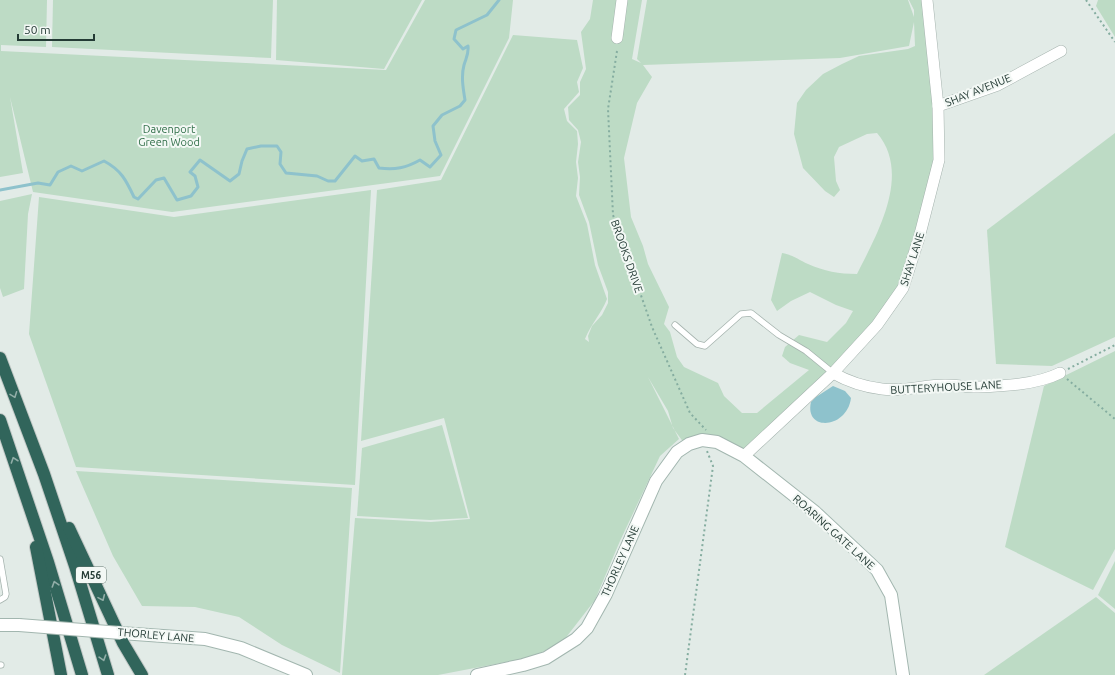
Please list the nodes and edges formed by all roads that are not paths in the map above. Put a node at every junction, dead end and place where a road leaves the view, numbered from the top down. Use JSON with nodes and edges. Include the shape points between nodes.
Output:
{"nodes":[{"id":1,"x":622,"y":0,"type":"edge"},
{"id":2,"x":927,"y":0,"type":"edge"},
{"id":3,"x":617,"y":38,"type":"dead end"},
{"id":4,"x":1061,"y":51,"type":"dead end"},
{"id":5,"x":938,"y":106,"type":"junction"},
{"id":6,"x":675,"y":325,"type":"dead end"},
{"id":7,"x":0,"y":358,"type":"edge"},
{"id":8,"x":832,"y":373,"type":"junction"},
{"id":9,"x":1060,"y":373,"type":"road end"},
{"id":10,"x":0,"y":420,"type":"edge"},
{"id":11,"x":744,"y":456,"type":"junction"},
{"id":12,"x":44,"y":474,"type":"junction"},
{"id":13,"x":27,"y":497,"type":"junction"},
{"id":14,"x":0,"y":559,"type":"edge"},
{"id":15,"x":0,"y":600,"type":"edge"},
{"id":16,"x":0,"y":625,"type":"edge"},
{"id":17,"x":61,"y":675,"type":"edge"},
{"id":18,"x":82,"y":675,"type":"edge"},
{"id":19,"x":108,"y":675,"type":"edge"},
{"id":20,"x":142,"y":675,"type":"edge"},
{"id":21,"x":306,"y":675,"type":"edge"},
{"id":22,"x":477,"y":675,"type":"edge"},
{"id":23,"x":902,"y":675,"type":"edge"}],
"edges":[{"from":1,"to":3,"type":"street"},
{"from":2,"to":5,"type":"street","name":"SHAY LANE"},
{"from":4,"to":5,"type":"street","name":"SHAY AVENUE","via":[[998,85]]},
{"from":5,"to":8,"type":"street","name":"SHAY LANE","via":[[939,160],[903,288],[877,325]]},
{"from":6,"to":8,"type":"lane","via":[[697,344],[705,346],[741,314],[751,313],[779,335],[817,359]]},
{"from":7,"to":12,"type":"highway","number":"M56","one_way":true},
{"from":8,"to":9,"type":"street","name":"BUTTERYHOUSE LANE","via":[[842,379],[892,390],[945,385],[976,387],[1017,383],[1050,378]]},
{"from":8,"to":11,"type":"street","name":"SHAY LANE"},
{"from":13,"to":10,"type":"highway","one_way":true},
{"from":11,"to":22,"type":"street","name":"THORLEY LANE","via":[[717,442],[702,440],[689,444],[677,452],[656,481],[606,594],[587,628],[576,639],[546,658]]},
{"from":11,"to":23,"type":"street","name":"ROARING GATE LANE","via":[[815,512],[877,570],[891,595]]},
{"from":12,"to":19,"type":"highway","number":"M56","one_way":true},
{"from":12,"to":20,"type":"highway","number":"M56","one_way":true,"via":[[113,623]]},
{"from":13,"to":17,"type":"highway"},
{"from":18,"to":13,"type":"highway","one_way":true},
{"from":14,"to":15,"type":"lane","via":[[6,594]]},
{"from":16,"to":21,"type":"street","name":"THORLEY LANE","bridge":true,"via":[[206,639],[241,648]]}]}
